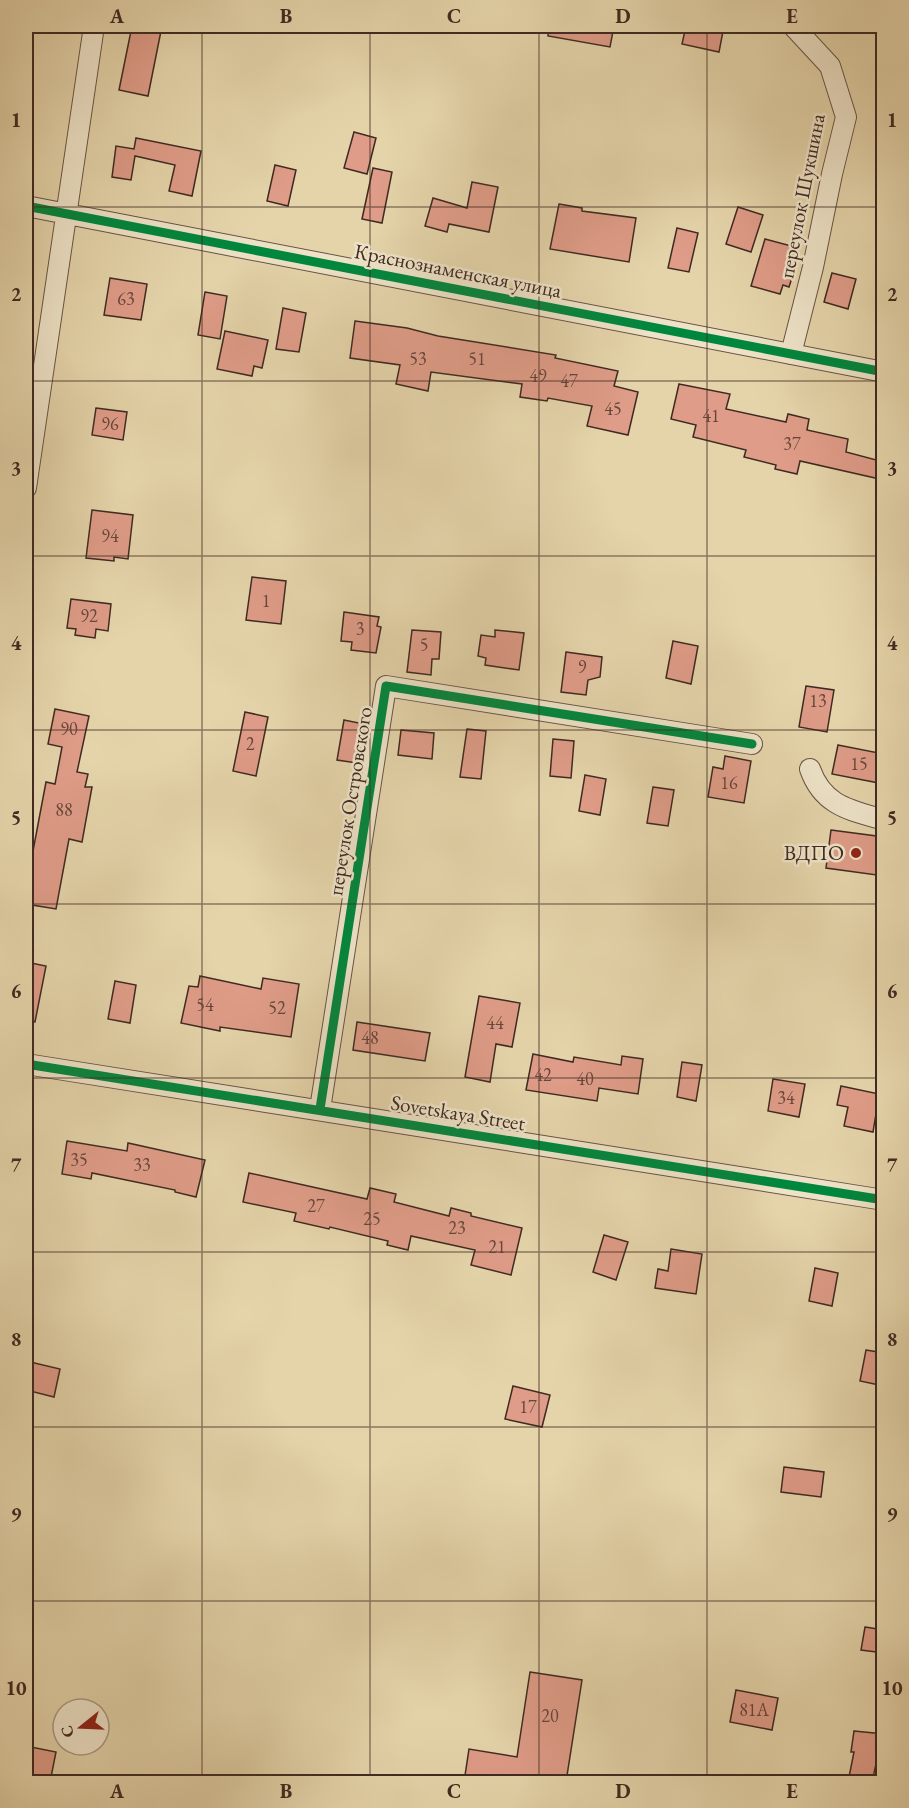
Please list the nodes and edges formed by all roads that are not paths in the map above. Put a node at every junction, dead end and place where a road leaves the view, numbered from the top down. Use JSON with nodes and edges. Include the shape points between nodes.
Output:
{"nodes":[{"id":1,"x":94,"y":26,"type":"edge"},
{"id":2,"x":793,"y":26,"type":"edge"},
{"id":3,"x":26,"y":206,"type":"edge"},
{"id":4,"x":66,"y":214,"type":"junction"},
{"id":5,"x":790,"y":354,"type":"junction"},
{"id":6,"x":884,"y":372,"type":"edge"},
{"id":7,"x":26,"y":488,"type":"edge"},
{"id":8,"x":752,"y":744,"type":"dead end"},
{"id":9,"x":810,"y":769,"type":"dead end"},
{"id":10,"x":884,"y":820,"type":"edge"},
{"id":11,"x":26,"y":1064,"type":"edge"},
{"id":12,"x":320,"y":1109,"type":"junction"},
{"id":13,"x":884,"y":1200,"type":"edge"}],
"edges":[{"from":1,"to":4,"type":"street"},
{"from":2,"to":5,"type":"street","name":"переулок Шукшина","via":[[830,66],[846,117]]},
{"from":3,"to":4,"type":"street","name":"Краснознаменская улица"},
{"from":4,"to":5,"type":"street","name":"Краснознаменская улица"},
{"from":4,"to":7,"type":"street"},
{"from":5,"to":6,"type":"street","name":"Краснознаменская улица"},
{"from":8,"to":12,"type":"street","name":"переулок Островского","via":[[386,686]]},
{"from":9,"to":10,"type":"street","via":[[815,782],[835,804]]},
{"from":11,"to":12,"type":"street","name":"Sovetskaya Street"},
{"from":12,"to":13,"type":"street","name":"Sovetskaya Street"}]}
